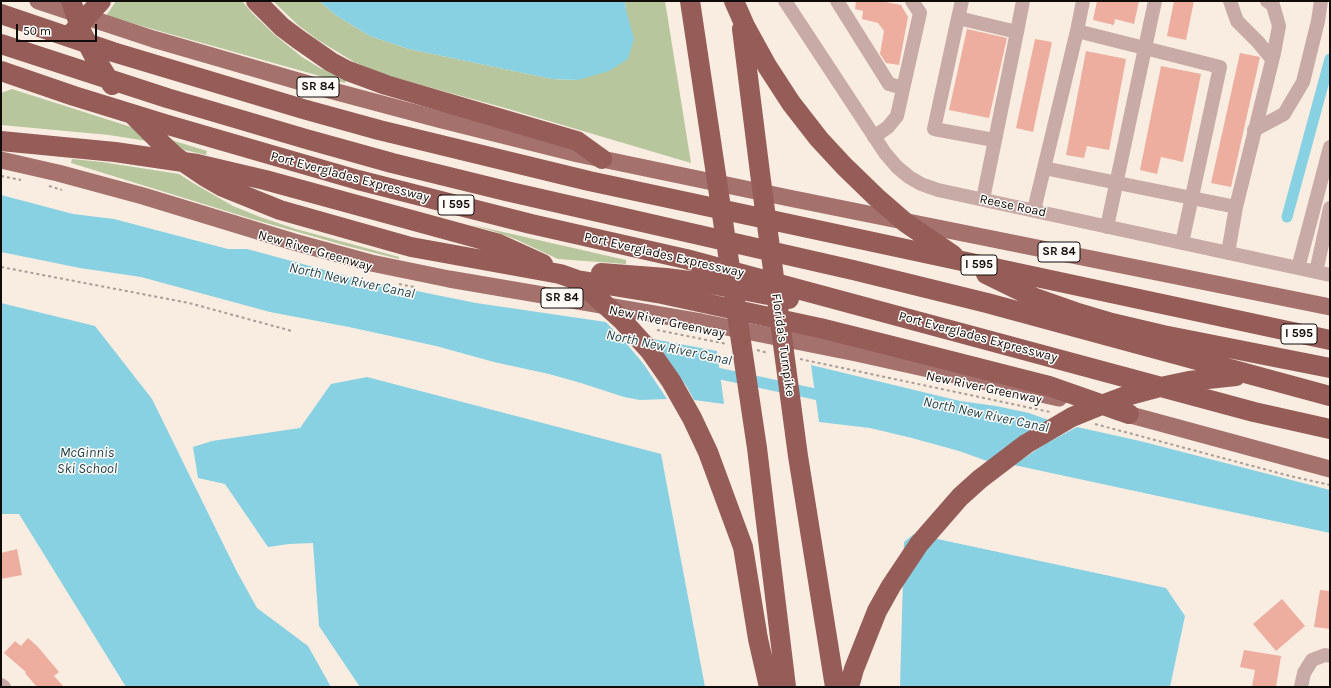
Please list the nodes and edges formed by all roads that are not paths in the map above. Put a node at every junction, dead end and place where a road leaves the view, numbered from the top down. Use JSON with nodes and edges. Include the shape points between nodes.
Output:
{"nodes":[{"id":1,"x":38,"y":1,"type":"edge"},
{"id":2,"x":71,"y":1,"type":"edge"},
{"id":3,"x":101,"y":1,"type":"edge"},
{"id":4,"x":256,"y":1,"type":"edge"},
{"id":5,"x":690,"y":1,"type":"edge"},
{"id":6,"x":734,"y":1,"type":"edge"},
{"id":7,"x":738,"y":1,"type":"edge"},
{"id":8,"x":785,"y":1,"type":"edge"},
{"id":9,"x":837,"y":1,"type":"edge"},
{"id":10,"x":912,"y":1,"type":"edge"},
{"id":11,"x":962,"y":1,"type":"edge"},
{"id":12,"x":1023,"y":1,"type":"edge"},
{"id":13,"x":1083,"y":1,"type":"edge"},
{"id":14,"x":1155,"y":1,"type":"edge"},
{"id":15,"x":1230,"y":1,"type":"edge"},
{"id":16,"x":1267,"y":1,"type":"edge"},
{"id":17,"x":1321,"y":1,"type":"edge"},
{"id":18,"x":1,"y":14,"type":"edge"},
{"id":19,"x":958,"y":18,"type":"junction"},
{"id":20,"x":1077,"y":31,"type":"junction"},
{"id":21,"x":1017,"y":32,"type":"junction"},
{"id":22,"x":1,"y":44,"type":"edge"},
{"id":23,"x":1145,"y":48,"type":"junction"},
{"id":24,"x":1272,"y":59,"type":"junction"},
{"id":25,"x":1,"y":72,"type":"edge"},
{"id":26,"x":1,"y":80,"type":"edge"},
{"id":27,"x":903,"y":88,"type":"junction"},
{"id":28,"x":1254,"y":130,"type":"junction"},
{"id":29,"x":874,"y":137,"type":"junction"},
{"id":30,"x":994,"y":140,"type":"junction"},
{"id":31,"x":1,"y":141,"type":"edge"},
{"id":32,"x":1330,"y":147,"type":"edge"},
{"id":33,"x":602,"y":159,"type":"junction"},
{"id":34,"x":1,"y":160,"type":"edge"},
{"id":35,"x":1044,"y":168,"type":"junction"},
{"id":36,"x":1117,"y":182,"type":"junction"},
{"id":37,"x":983,"y":199,"type":"junction"},
{"id":38,"x":1192,"y":199,"type":"junction"},
{"id":39,"x":1236,"y":207,"type":"junction"},
{"id":40,"x":1330,"y":208,"type":"edge"},
{"id":41,"x":1034,"y":210,"type":"junction"},
{"id":42,"x":1108,"y":227,"type":"junction"},
{"id":43,"x":1182,"y":243,"type":"junction"},
{"id":44,"x":1228,"y":253,"type":"junction"},
{"id":45,"x":1298,"y":268,"type":"junction"},
{"id":46,"x":1316,"y":272,"type":"junction"},
{"id":47,"x":560,"y":274,"type":"junction"},
{"id":48,"x":1330,"y":275,"type":"edge"},
{"id":49,"x":1330,"y":307,"type":"edge"},
{"id":50,"x":916,"y":320,"type":"junction"},
{"id":51,"x":1330,"y":340,"type":"edge"},
{"id":52,"x":1330,"y":368,"type":"edge"},
{"id":53,"x":1330,"y":381,"type":"edge"},
{"id":54,"x":1330,"y":396,"type":"edge"},
{"id":55,"x":1129,"y":414,"type":"junction"},
{"id":56,"x":1330,"y":429,"type":"edge"},
{"id":57,"x":1330,"y":469,"type":"edge"},
{"id":58,"x":1330,"y":656,"type":"edge"},
{"id":59,"x":1,"y":685,"type":"edge"},
{"id":60,"x":4,"y":687,"type":"edge"},
{"id":61,"x":769,"y":687,"type":"edge"},
{"id":62,"x":786,"y":687,"type":"edge"},
{"id":63,"x":836,"y":687,"type":"edge"},
{"id":64,"x":849,"y":687,"type":"edge"},
{"id":65,"x":1300,"y":687,"type":"edge"}],
"edges":[{"from":1,"to":33,"type":"main road","number":"SR 84","via":[[153,39],[330,90],[431,118]]},
{"from":2,"to":47,"type":"highway","via":[[83,34],[105,75],[128,109],[176,157],[223,187],[280,210],[411,247]]},
{"from":3,"to":26,"type":"highway","via":[[59,46],[25,69]]},
{"from":4,"to":33,"type":"highway","via":[[282,27],[348,71],[386,85],[577,141]]},
{"from":5,"to":62,"type":"highway","via":[[757,448]]},
{"from":6,"to":52,"type":"highway","via":[[767,66],[819,139],[876,197],[906,223],[946,251],[1035,298],[1075,312],[1163,335]]},
{"from":7,"to":63,"type":"highway","name":"Florida's Turnpike","via":[[798,456]]},
{"from":8,"to":29,"type":"street","name":"Reese Road"},
{"from":9,"to":27,"type":"street","via":[[888,84]]},
{"from":10,"to":27,"type":"street","via":[[920,13]]},
{"from":11,"to":19,"type":"street"},
{"from":12,"to":21,"type":"street"},
{"from":13,"to":20,"type":"street"},
{"from":14,"to":23,"type":"street"},
{"from":15,"to":24,"type":"street","via":[[1237,21]]},
{"from":16,"to":24,"type":"street","via":[[1273,5],[1278,26]]},
{"from":17,"to":28,"type":"street","via":[[1303,82],[1284,114]]},
{"from":18,"to":51,"type":"highway","number":"I 595","via":[[113,52],[379,130],[589,181]]},
{"from":19,"to":21,"type":"street"},
{"from":19,"to":30,"type":"street","via":[[934,129]]},
{"from":20,"to":23,"type":"street"},
{"from":20,"to":35,"type":"street"},
{"from":21,"to":30,"type":"street"},
{"from":22,"to":54,"type":"highway","via":[[167,98],[392,163],[987,303]]},
{"from":23,"to":36,"type":"street"},
{"from":23,"to":38,"type":"street","via":[[1220,67]]},
{"from":24,"to":28,"type":"street"},
{"from":25,"to":50,"type":"highway","name":"Port Everglades Expressway","number":"I 595","via":[[168,126],[358,180],[531,224],[686,259]]},
{"from":27,"to":29,"type":"street","via":[[897,116],[888,127]]},
{"from":28,"to":39,"type":"street"},
{"from":29,"to":37,"type":"street","name":"Reese Road","via":[[897,167],[921,184]]},
{"from":30,"to":37,"type":"street"},
{"from":31,"to":61,"type":"highway","via":[[115,152],[197,164],[273,182],[499,244],[557,271],[592,293],[622,320],[650,351],[671,381],[708,452],[743,547],[758,639]]},
{"from":32,"to":45,"type":"street"},
{"from":33,"to":49,"type":"main road","number":"SR 84"},
{"from":34,"to":55,"type":"main road","number":"SR 84","via":[[144,196],[332,253],[387,266],[779,337]]},
{"from":35,"to":36,"type":"street"},
{"from":35,"to":41,"type":"street"},
{"from":36,"to":38,"type":"street"},
{"from":36,"to":42,"type":"street"},
{"from":37,"to":41,"type":"street","name":"Reese Road"},
{"from":38,"to":39,"type":"street"},
{"from":38,"to":43,"type":"street"},
{"from":39,"to":44,"type":"street"},
{"from":40,"to":46,"type":"street"},
{"from":41,"to":42,"type":"street","name":"Reese Road"},
{"from":42,"to":43,"type":"street","name":"Reese Road"},
{"from":43,"to":44,"type":"street","name":"Reese Road"},
{"from":44,"to":45,"type":"street","name":"Reese Road"},
{"from":45,"to":46,"type":"street","name":"Reese Road"},
{"from":46,"to":48,"type":"street","name":"Reese Road"},
{"from":47,"to":50,"type":"highway","via":[[577,271],[705,283]]},
{"from":47,"to":55,"type":"highway","via":[[577,280],[662,294],[820,328],[1049,386]]},
{"from":50,"to":56,"type":"highway","name":"Port Everglades Expressway","number":"I 595","via":[[1254,412]]},
{"from":53,"to":64,"type":"highway","via":[[1299,376],[1225,376],[1156,388],[1126,396],[1072,418],[1026,444],[965,492],[919,544],[877,611]]},
{"from":55,"to":57,"type":"main road","number":"SR 84"},
{"from":58,"to":65,"type":"street","via":[[1325,655],[1312,660],[1304,673]]},
{"from":59,"to":60,"type":"street"}]}
